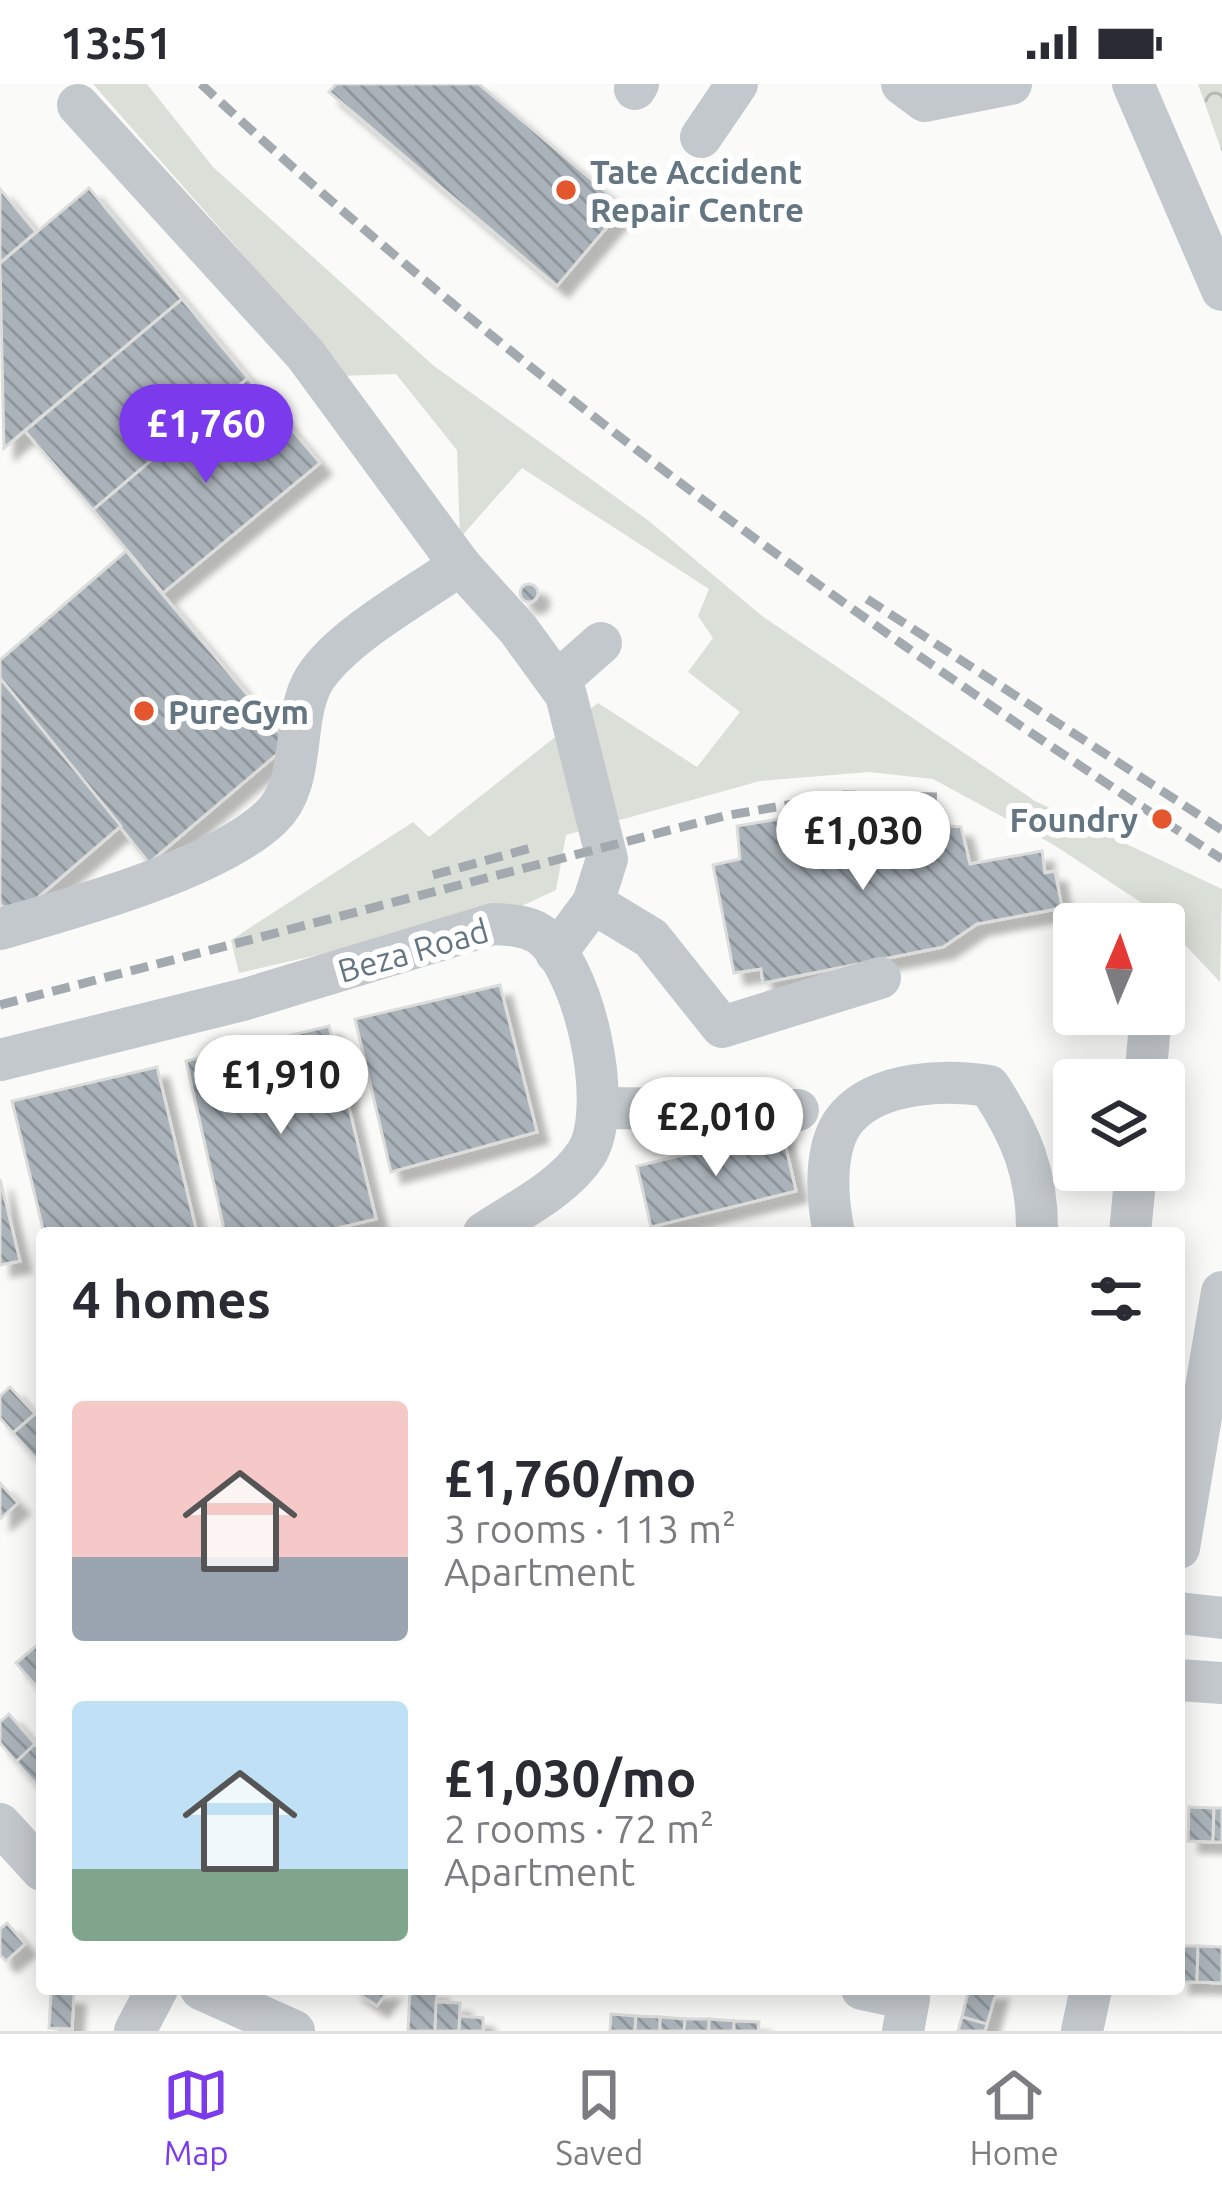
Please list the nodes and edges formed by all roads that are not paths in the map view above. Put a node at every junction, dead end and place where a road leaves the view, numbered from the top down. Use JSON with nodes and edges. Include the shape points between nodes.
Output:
{"nodes":[{"id":1,"x":737,"y":84,"type":"edge"},
{"id":2,"x":902,"y":84,"type":"edge"},
{"id":3,"x":1011,"y":84,"type":"edge"},
{"id":4,"x":1133,"y":84,"type":"edge"},
{"id":5,"x":78,"y":106,"type":"dead end"},
{"id":6,"x":701,"y":137,"type":"dead end"},
{"id":7,"x":1222,"y":290,"type":"edge"},
{"id":8,"x":460,"y":565,"type":"junction"},
{"id":9,"x":601,"y":643,"type":"dead end"},
{"id":10,"x":558,"y":681,"type":"junction"},
{"id":11,"x":593,"y":903,"type":"junction"},
{"id":12,"x":0,"y":929,"type":"edge"},
{"id":13,"x":556,"y":953,"type":"junction"},
{"id":14,"x":880,"y":978,"type":"dead end"},
{"id":15,"x":0,"y":1060,"type":"edge"},
{"id":16,"x":602,"y":1108,"type":"junction"},
{"id":17,"x":798,"y":1110,"type":"dead end"},
{"id":18,"x":1134,"y":1191,"type":"edge"},
{"id":19,"x":510,"y":1226,"type":"edge"},
{"id":20,"x":834,"y":1227,"type":"edge"},
{"id":21,"x":1037,"y":1227,"type":"edge"},
{"id":22,"x":1131,"y":1227,"type":"edge"},
{"id":23,"x":1222,"y":1292,"type":"edge"},
{"id":24,"x":1193,"y":1391,"type":"edge"},
{"id":25,"x":1185,"y":1481,"type":"edge"},
{"id":26,"x":1185,"y":1614,"type":"edge"},
{"id":27,"x":1222,"y":1618,"type":"edge"},
{"id":28,"x":1185,"y":1680,"type":"edge"},
{"id":29,"x":1222,"y":1683,"type":"edge"},
{"id":30,"x":154,"y":1995,"type":"edge"},
{"id":31,"x":214,"y":1995,"type":"edge"},
{"id":32,"x":878,"y":1995,"type":"edge"},
{"id":33,"x":1090,"y":1995,"type":"edge"},
{"id":34,"x":907,"y":2006,"type":"edge"},
{"id":35,"x":135,"y":2031,"type":"edge"},
{"id":36,"x":294,"y":2031,"type":"edge"},
{"id":37,"x":1082,"y":2031,"type":"edge"}],
"edges":[{"from":1,"to":6,"type":"street"},
{"from":2,"to":3,"type":"street","via":[[926,100]]},
{"from":4,"to":7,"type":"street"},
{"from":5,"to":8,"type":"street","via":[[305,354]]},
{"from":8,"to":10,"type":"street","via":[[541,633]]},
{"from":8,"to":12,"type":"street","via":[[316,676],[274,815],[212,854]]},
{"from":9,"to":10,"type":"street"},
{"from":10,"to":11,"type":"street","via":[[607,860]]},
{"from":11,"to":13,"type":"street"},
{"from":11,"to":14,"type":"street","via":[[651,938],[722,1028]]},
{"from":13,"to":15,"type":"street","name":"Beza Road","via":[[542,935],[493,924],[245,999]]},
{"from":13,"to":16,"type":"street","via":[[590,1026]]},
{"from":16,"to":17,"type":"street"},
{"from":16,"to":19,"type":"street","via":[[586,1155]]},
{"from":18,"to":22,"type":"street"},
{"from":20,"to":21,"type":"street","via":[[830,1162],[847,1117],[882,1096],[946,1079],[989,1086],[1012,1121],[1035,1175]]},
{"from":23,"to":24,"type":"street"},
{"from":24,"to":25,"type":"street"},
{"from":26,"to":27,"type":"street"},
{"from":28,"to":29,"type":"street"},
{"from":30,"to":35,"type":"street"},
{"from":31,"to":36,"type":"street"},
{"from":32,"to":34,"type":"street"},
{"from":33,"to":37,"type":"street"}]}
